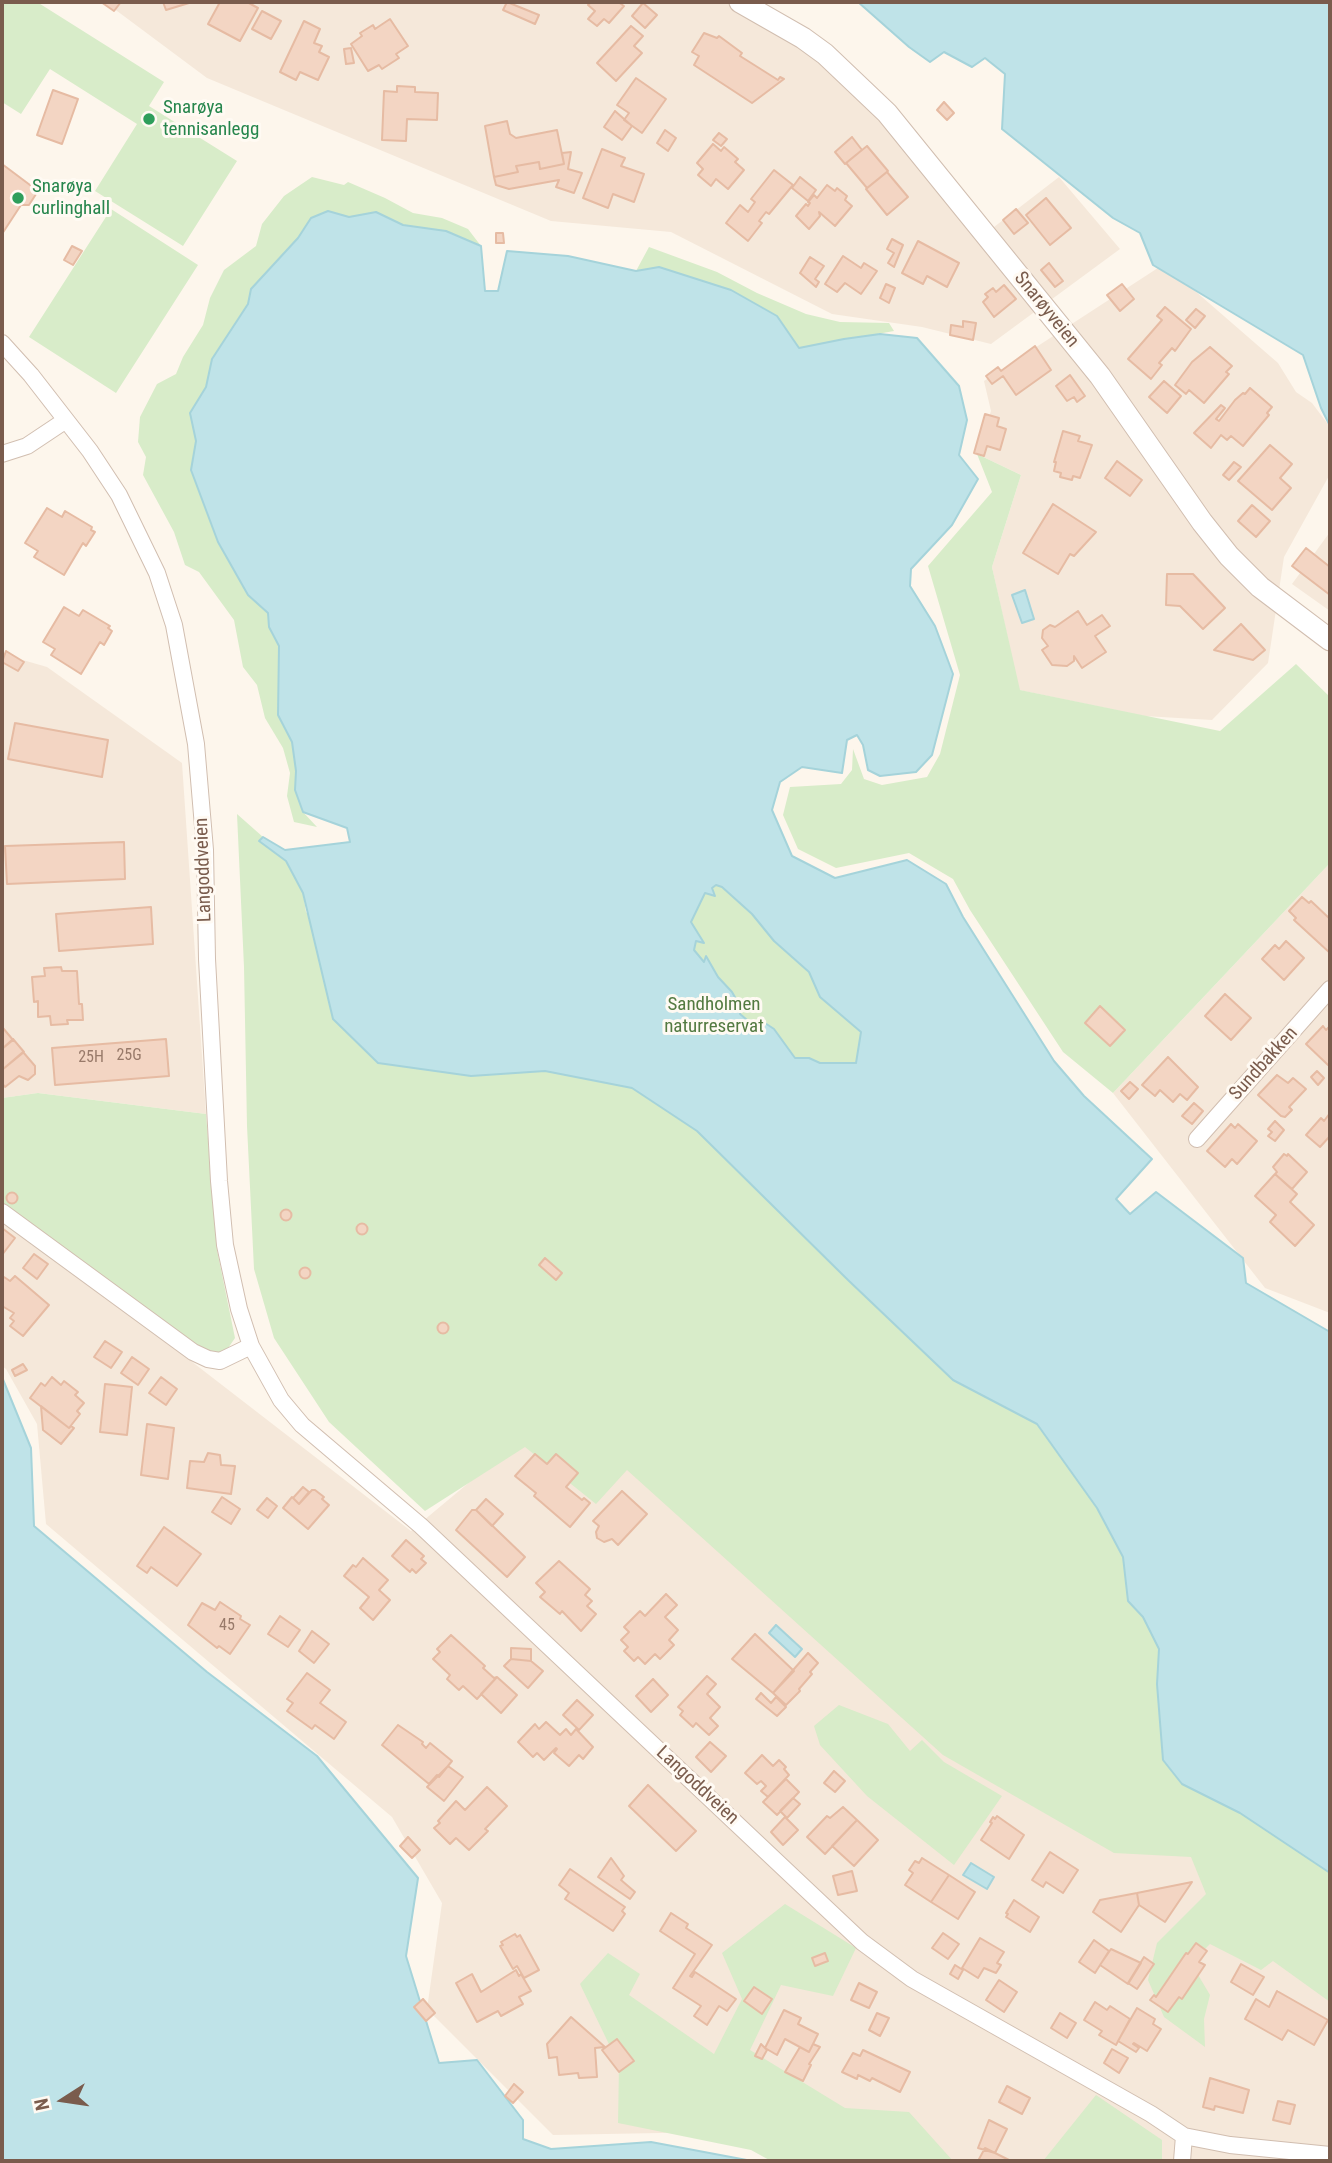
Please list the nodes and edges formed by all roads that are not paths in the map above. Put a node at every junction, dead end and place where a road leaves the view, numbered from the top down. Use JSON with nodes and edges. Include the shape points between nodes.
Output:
{"nodes":[{"id":1,"x":740,"y":2,"type":"edge"},
{"id":2,"x":2,"y":343,"type":"edge"},
{"id":3,"x":65,"y":420,"type":"junction"},
{"id":4,"x":2,"y":454,"type":"edge"},
{"id":5,"x":1330,"y":640,"type":"edge"},
{"id":6,"x":1330,"y":989,"type":"edge"},
{"id":7,"x":1197,"y":1139,"type":"dead end"},
{"id":8,"x":2,"y":1212,"type":"edge"},
{"id":9,"x":251,"y":1346,"type":"junction"},
{"id":10,"x":1184,"y":2136,"type":"junction"},
{"id":11,"x":1330,"y":2155,"type":"edge"},
{"id":12,"x":1182,"y":2161,"type":"edge"}],
"edges":[{"from":1,"to":5,"type":"street","name":"Snarøyveien","via":[[825,54],[887,113],[1100,376],[1229,556]]},
{"from":2,"to":3,"type":"street","name":"Langoddveien"},
{"from":3,"to":4,"type":"street","via":[[27,446]]},
{"from":3,"to":9,"type":"street","name":"Langoddveien","via":[[119,495],[157,573],[174,625],[190,702],[205,850],[223,1229]]},
{"from":6,"to":7,"type":"street","name":"Sundbakken"},
{"from":8,"to":9,"type":"street","via":[[193,1352],[220,1361]]},
{"from":9,"to":10,"type":"street","name":"Langoddveien","via":[[281,1400],[302,1425],[421,1526],[862,1942],[912,1979]]},
{"from":10,"to":11,"type":"street"},
{"from":10,"to":12,"type":"street"}]}
